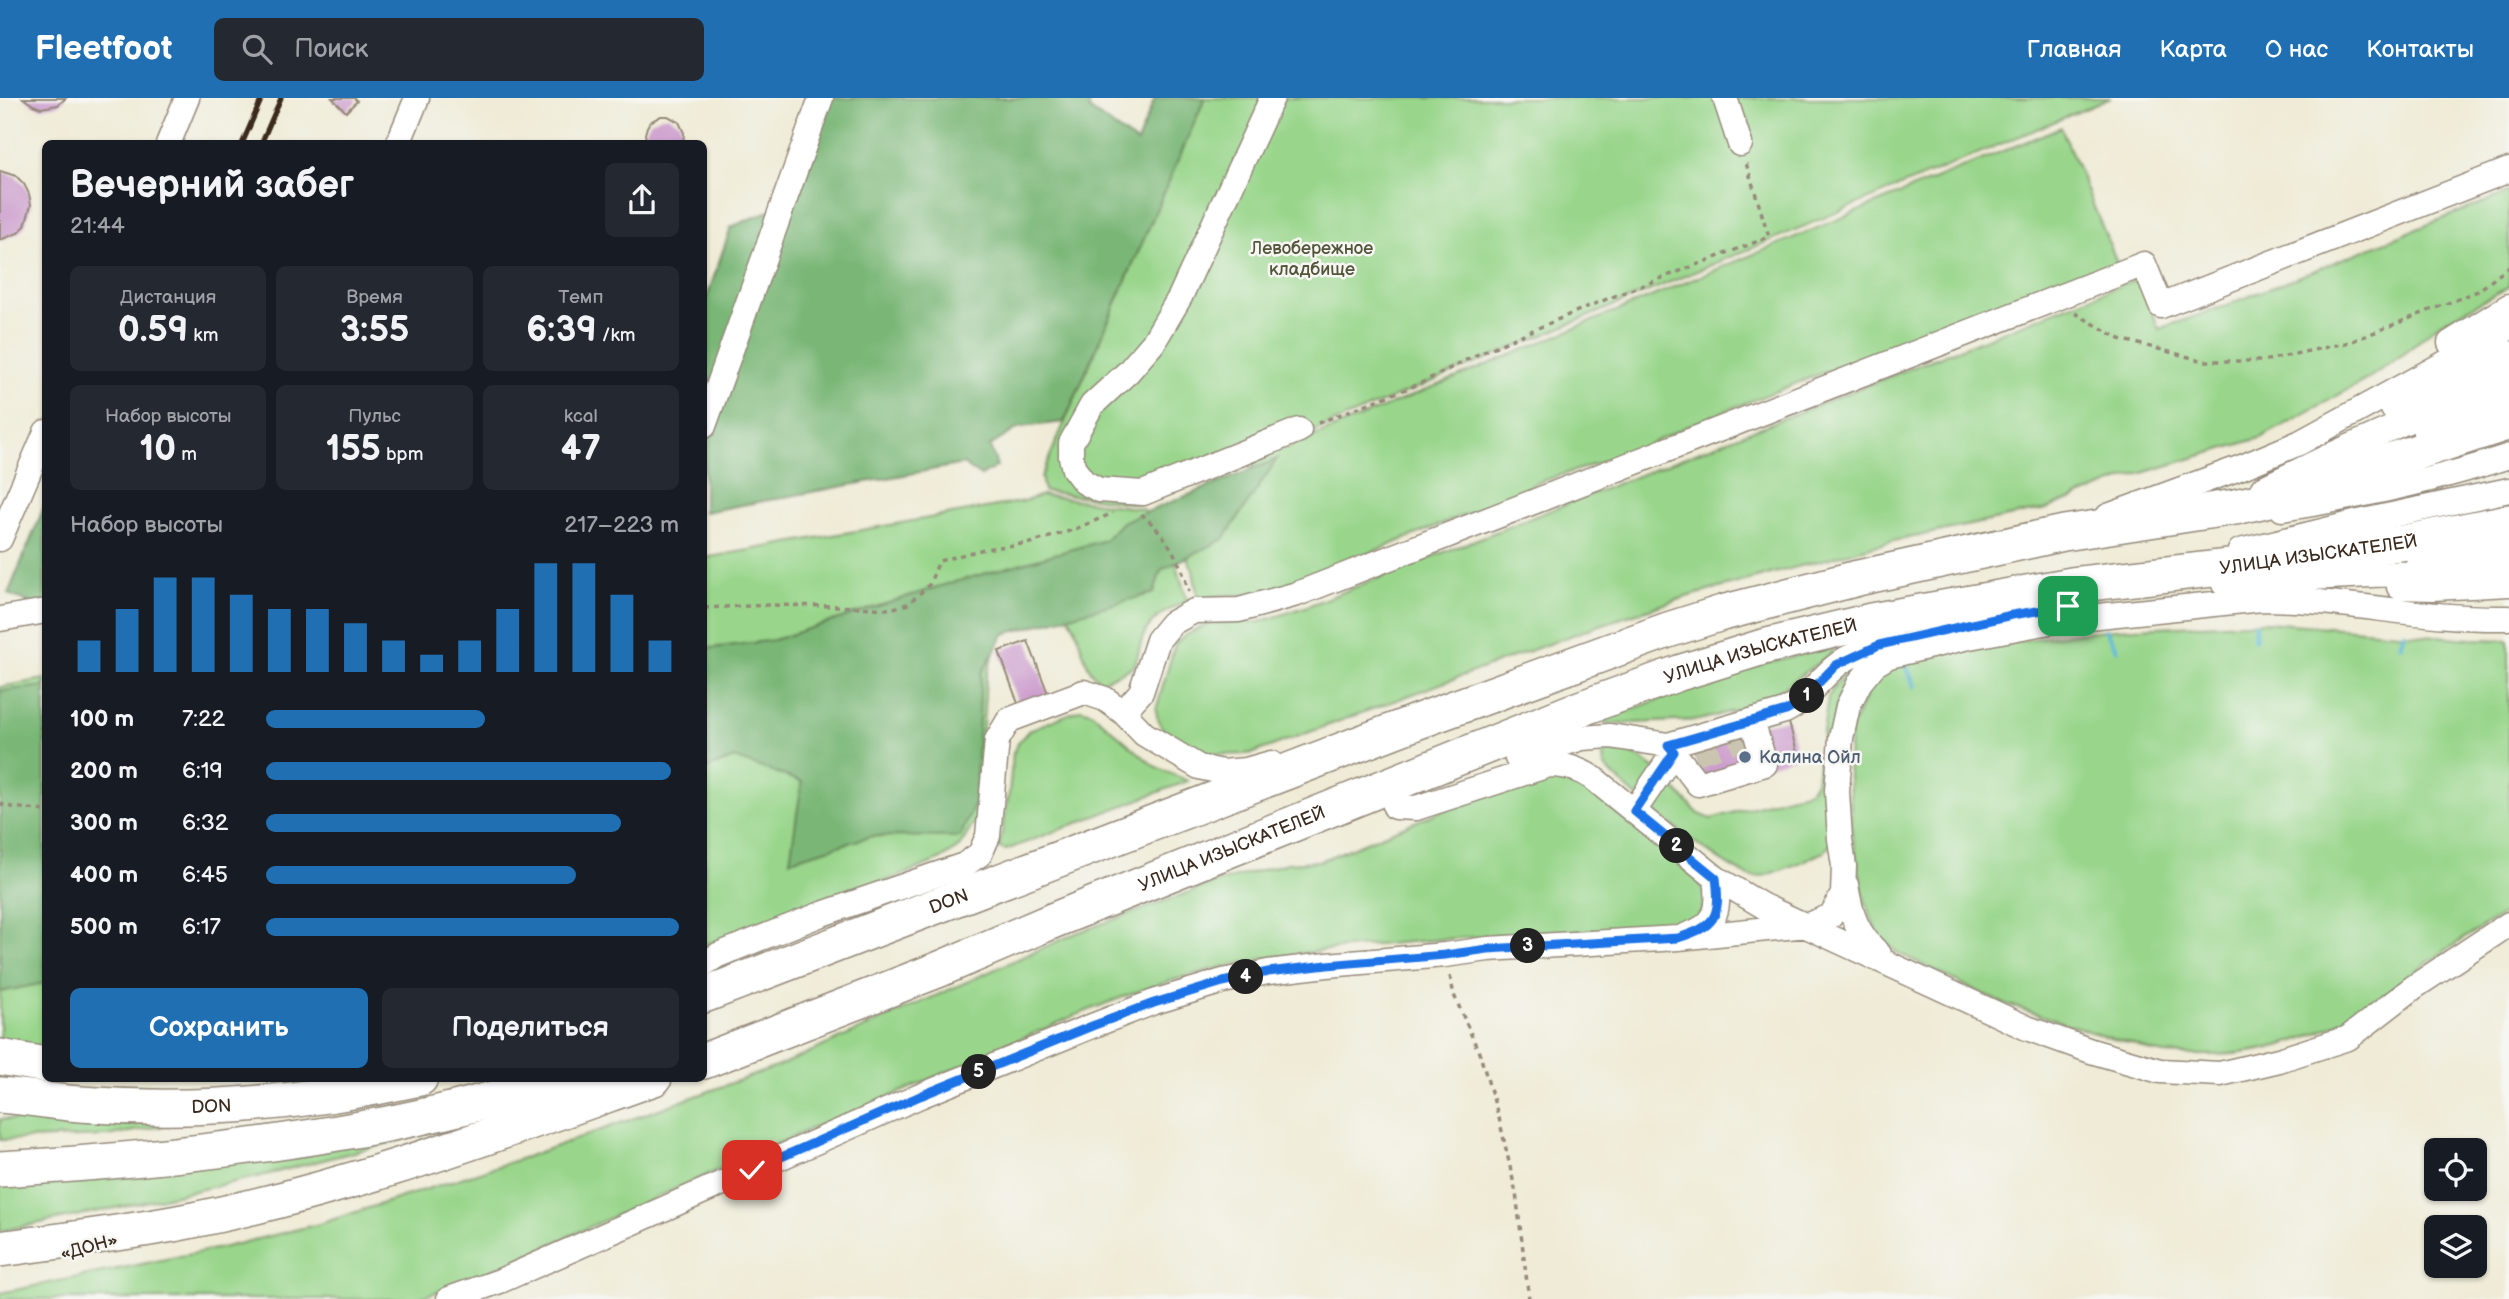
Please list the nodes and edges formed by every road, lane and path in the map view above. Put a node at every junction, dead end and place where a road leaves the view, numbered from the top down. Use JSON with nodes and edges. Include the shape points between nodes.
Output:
{"nodes":[{"id":1,"x":187,"y":98,"type":"edge"},
{"id":2,"x":417,"y":98,"type":"edge"},
{"id":3,"x":821,"y":98,"type":"edge"},
{"id":4,"x":1272,"y":98,"type":"edge"},
{"id":5,"x":1725,"y":98,"type":"edge"},
{"id":6,"x":170,"y":140,"type":"edge"},
{"id":7,"x":400,"y":140,"type":"edge"},
{"id":8,"x":1740,"y":144,"type":"joint"},
{"id":9,"x":2509,"y":170,"type":"edge"},
{"id":10,"x":2509,"y":267,"type":"edge"},
{"id":11,"x":2052,"y":300,"type":"junction"},
{"id":12,"x":2509,"y":306,"type":"edge"},
{"id":13,"x":2509,"y":317,"type":"edge"},
{"id":14,"x":2509,"y":328,"type":"edge"},
{"id":15,"x":2509,"y":342,"type":"edge"},
{"id":16,"x":2509,"y":353,"type":"edge"},
{"id":17,"x":2509,"y":365,"type":"edge"},
{"id":18,"x":2509,"y":376,"type":"edge"},
{"id":19,"x":2389,"y":388,"type":"junction"},
{"id":20,"x":2509,"y":390,"type":"edge"},
{"id":21,"x":2509,"y":400,"type":"edge"},
{"id":22,"x":2509,"y":412,"type":"edge"},
{"id":23,"x":707,"y":418,"type":"edge"},
{"id":24,"x":2509,"y":422,"type":"edge"},
{"id":25,"x":1299,"y":430,"type":"joint"},
{"id":26,"x":2509,"y":435,"type":"edge"},
{"id":27,"x":42,"y":441,"type":"edge"},
{"id":28,"x":2509,"y":445,"type":"edge"},
{"id":29,"x":2509,"y":456,"type":"edge"},
{"id":30,"x":2345,"y":464,"type":"junction"},
{"id":31,"x":2509,"y":466,"type":"edge"},
{"id":32,"x":2509,"y":480,"type":"edge"},
{"id":33,"x":2509,"y":490,"type":"edge"},
{"id":34,"x":2509,"y":501,"type":"edge"},
{"id":35,"x":2425,"y":508,"type":"junction"},
{"id":36,"x":2509,"y":512,"type":"edge"},
{"id":37,"x":1123,"y":513,"type":"dead end"},
{"id":38,"x":1132,"y":513,"type":"dead end"},
{"id":39,"x":2175,"y":515,"type":"junction"},
{"id":40,"x":2509,"y":522,"type":"edge"},
{"id":41,"x":2064,"y":533,"type":"junction"},
{"id":42,"x":2509,"y":533,"type":"edge"},
{"id":43,"x":2362,"y":536,"type":"junction"},
{"id":44,"x":0,"y":539,"type":"edge"},
{"id":45,"x":2509,"y":544,"type":"edge"},
{"id":46,"x":2509,"y":553,"type":"edge"},
{"id":47,"x":2406,"y":558,"type":"junction"},
{"id":48,"x":2509,"y":563,"type":"edge"},
{"id":49,"x":2509,"y":574,"type":"edge"},
{"id":50,"x":2238,"y":576,"type":"junction"},
{"id":51,"x":2509,"y":584,"type":"edge"},
{"id":52,"x":2433,"y":588,"type":"junction"},
{"id":53,"x":2509,"y":593,"type":"edge"},
{"id":54,"x":2509,"y":604,"type":"edge"},
{"id":55,"x":707,"y":608,"type":"edge"},
{"id":56,"x":1194,"y":611,"type":"junction"},
{"id":57,"x":42,"y":612,"type":"edge"},
{"id":58,"x":2509,"y":618,"type":"edge"},
{"id":59,"x":0,"y":619,"type":"edge"},
{"id":60,"x":1124,"y":712,"type":"junction"},
{"id":61,"x":1752,"y":721,"type":"junction"},
{"id":62,"x":1416,"y":722,"type":"junction"},
{"id":63,"x":1684,"y":757,"type":"junction"},
{"id":64,"x":1351,"y":801,"type":"junction"},
{"id":65,"x":0,"y":803,"type":"edge"},
{"id":66,"x":1194,"y":807,"type":"junction"},
{"id":67,"x":1395,"y":807,"type":"junction"},
{"id":68,"x":42,"y":811,"type":"edge"},
{"id":69,"x":1634,"y":811,"type":"junction"},
{"id":70,"x":1844,"y":866,"type":"junction"},
{"id":71,"x":1716,"y":878,"type":"junction"},
{"id":72,"x":1052,"y":920,"type":"junction"},
{"id":73,"x":2509,"y":924,"type":"edge"},
{"id":74,"x":1808,"y":925,"type":"junction"},
{"id":75,"x":1678,"y":938,"type":"junction"},
{"id":76,"x":1445,"y":955,"type":"junction"},
{"id":77,"x":707,"y":962,"type":"edge"},
{"id":78,"x":1906,"y":971,"type":"junction"},
{"id":79,"x":707,"y":974,"type":"edge"},
{"id":80,"x":707,"y":994,"type":"edge"},
{"id":81,"x":707,"y":1014,"type":"edge"},
{"id":82,"x":707,"y":1037,"type":"edge"},
{"id":83,"x":0,"y":1057,"type":"edge"},
{"id":84,"x":707,"y":1060,"type":"edge"},
{"id":85,"x":42,"y":1064,"type":"edge"},
{"id":86,"x":398,"y":1082,"type":"edge"},
{"id":87,"x":483,"y":1082,"type":"edge"},
{"id":88,"x":553,"y":1082,"type":"edge"},
{"id":89,"x":643,"y":1082,"type":"edge"},
{"id":90,"x":0,"y":1095,"type":"edge"},
{"id":91,"x":0,"y":1155,"type":"edge"},
{"id":92,"x":0,"y":1168,"type":"edge"},
{"id":93,"x":178,"y":1223,"type":"junction"},
{"id":94,"x":0,"y":1249,"type":"edge"},
{"id":95,"x":0,"y":1270,"type":"edge"},
{"id":96,"x":449,"y":1299,"type":"edge"},
{"id":97,"x":1530,"y":1299,"type":"edge"}],
"edges":[{"from":1,"to":6,"type":"lane"},
{"from":2,"to":7,"type":"lane"},
{"from":3,"to":23,"type":"lane"},
{"from":4,"to":25,"type":"lane","via":[[1180,297],[1153,343],[1092,405],[1071,443],[1071,457],[1084,482],[1099,490],[1143,493]]},
{"from":5,"to":8,"type":"lane"},
{"from":8,"to":25,"type":"path","via":[[1769,237],[1589,306],[1419,384]]},
{"from":9,"to":11,"type":"lane","via":[[2161,306],[2144,264]]},
{"from":10,"to":11,"type":"path","via":[[2478,291],[2363,337],[2263,361],[2204,361],[2120,338]]},
{"from":11,"to":56,"type":"lane","via":[[1297,594],[1239,610]]},
{"from":12,"to":19,"type":"lane"},
{"from":13,"to":19,"type":"lane"},
{"from":14,"to":30,"type":"lane"},
{"from":15,"to":30,"type":"lane"},
{"from":16,"to":30,"type":"lane"},
{"from":17,"to":30,"type":"lane"},
{"from":18,"to":30,"type":"lane"},
{"from":19,"to":30,"type":"lane"},
{"from":20,"to":30,"type":"lane"},
{"from":21,"to":30,"type":"lane"},
{"from":22,"to":30,"type":"lane"},
{"from":24,"to":30,"type":"highway"},
{"from":26,"to":30,"type":"lane"},
{"from":27,"to":44,"type":"lane"},
{"from":28,"to":30,"type":"lane","via":[[2486,453]]},
{"from":29,"to":30,"type":"lane","via":[[2428,480]]},
{"from":30,"to":31,"type":"lane","via":[[2429,486]]},
{"from":30,"to":39,"type":"lane"},
{"from":30,"to":39,"type":"highway","via":[[2279,497]]},
{"from":30,"to":41,"type":"lane","via":[[2242,467]]},
{"from":30,"to":41,"type":"lane","via":[[2282,509],[2189,525]]},
{"from":32,"to":35,"type":"lane"},
{"from":33,"to":35,"type":"lane"},
{"from":34,"to":43,"type":"lane"},
{"from":35,"to":50,"type":"lane"},
{"from":36,"to":43,"type":"lane"},
{"from":37,"to":55,"type":"path","via":[[1114,512],[1030,544],[984,549],[939,561],[929,584],[908,604],[890,609]]},
{"from":38,"to":56,"type":"path","via":[[1141,514],[1170,543]]},
{"from":39,"to":41,"type":"highway"},
{"from":40,"to":47,"type":"highway","name":"УЛИЦА ИЗЫСКАТЕЛЕЙ"},
{"from":41,"to":62,"type":"highway","via":[[1722,613]]},
{"from":42,"to":47,"type":"lane"},
{"from":43,"to":50,"type":"lane"},
{"from":45,"to":47,"type":"lane"},
{"from":46,"to":47,"type":"lane"},
{"from":47,"to":48,"type":"lane"},
{"from":47,"to":49,"type":"lane"},
{"from":47,"to":50,"type":"highway","name":"УЛИЦА ИЗЫСКАТЕЛЕЙ"},
{"from":50,"to":52,"type":"lane"},
{"from":50,"to":54,"type":"lane","via":[[2453,606]]},
{"from":50,"to":58,"type":"lane","via":[[2302,599],[2455,618]]},
{"from":50,"to":61,"type":"lane","via":[[2012,615],[1879,645],[1836,665],[1797,705]]},
{"from":50,"to":64,"type":"highway","name":"УЛИЦА ИЗЫСКАТЕЛЕЙ","via":[[2072,585],[1871,621],[1763,647],[1570,712]]},
{"from":50,"to":70,"type":"lane","via":[[1889,656],[1874,665],[1848,706],[1841,738],[1838,792]]},
{"from":51,"to":52,"type":"lane"},
{"from":52,"to":53,"type":"lane"},
{"from":56,"to":60,"type":"lane","via":[[1172,623],[1158,640],[1141,692]]},
{"from":57,"to":59,"type":"lane"},
{"from":60,"to":62,"type":"lane","via":[[1144,734],[1178,757],[1222,772],[1259,766],[1361,731]]},
{"from":60,"to":77,"type":"lane","via":[[1084,692],[1009,720],[997,740],[992,813],[980,854],[964,865],[819,915]]},
{"from":61,"to":63,"type":"lane"},
{"from":61,"to":63,"type":"lane","via":[[1765,764],[1698,784]]},
{"from":62,"to":66,"type":"highway"},
{"from":63,"to":67,"type":"lane","via":[[1610,736],[1582,738]]},
{"from":63,"to":69,"type":"lane"},
{"from":64,"to":67,"type":"lane"},
{"from":64,"to":72,"type":"highway","name":"УЛИЦА ИЗЫСКАТЕЛЕЙ"},
{"from":65,"to":68,"type":"path"},
{"from":66,"to":79,"type":"highway","via":[[1083,835]]},
{"from":66,"to":80,"type":"highway","name":"DON"},
{"from":66,"to":81,"type":"highway","via":[[1067,872]]},
{"from":67,"to":69,"type":"lane","via":[[1416,808],[1549,765],[1565,765],[1578,769]]},
{"from":69,"to":71,"type":"lane"},
{"from":70,"to":74,"type":"lane","via":[[1838,906],[1831,916]]},
{"from":70,"to":78,"type":"lane","via":[[1854,922],[1864,940]]},
{"from":71,"to":74,"type":"lane","via":[[1763,906]]},
{"from":71,"to":75,"type":"lane","via":[[1716,912],[1709,925]]},
{"from":72,"to":82,"type":"highway"},
{"from":72,"to":84,"type":"highway"},
{"from":73,"to":78,"type":"lane","via":[[2348,1038],[2220,1074],[2160,1071],[2091,1051],[2027,1028]]},
{"from":74,"to":75,"type":"lane"},
{"from":74,"to":78,"type":"lane"},
{"from":75,"to":76,"type":"lane"},
{"from":76,"to":96,"type":"lane","via":[[1268,972],[1154,1003],[920,1096],[500,1281]]},
{"from":76,"to":97,"type":"path","via":[[1454,995],[1480,1055],[1499,1118],[1516,1193]]},
{"from":83,"to":85,"type":"highway"},
{"from":86,"to":90,"type":"highway","name":"DON","via":[[285,1102],[213,1106],[80,1104]]},
{"from":87,"to":91,"type":"highway","via":[[395,1107],[287,1128],[173,1143]]},
{"from":88,"to":92,"type":"highway","via":[[367,1128],[281,1142],[89,1164]]},
{"from":89,"to":93,"type":"highway","via":[[423,1159]]},
{"from":93,"to":94,"type":"highway"},
{"from":93,"to":95,"type":"highway","name":"«ДОН»"}]}
